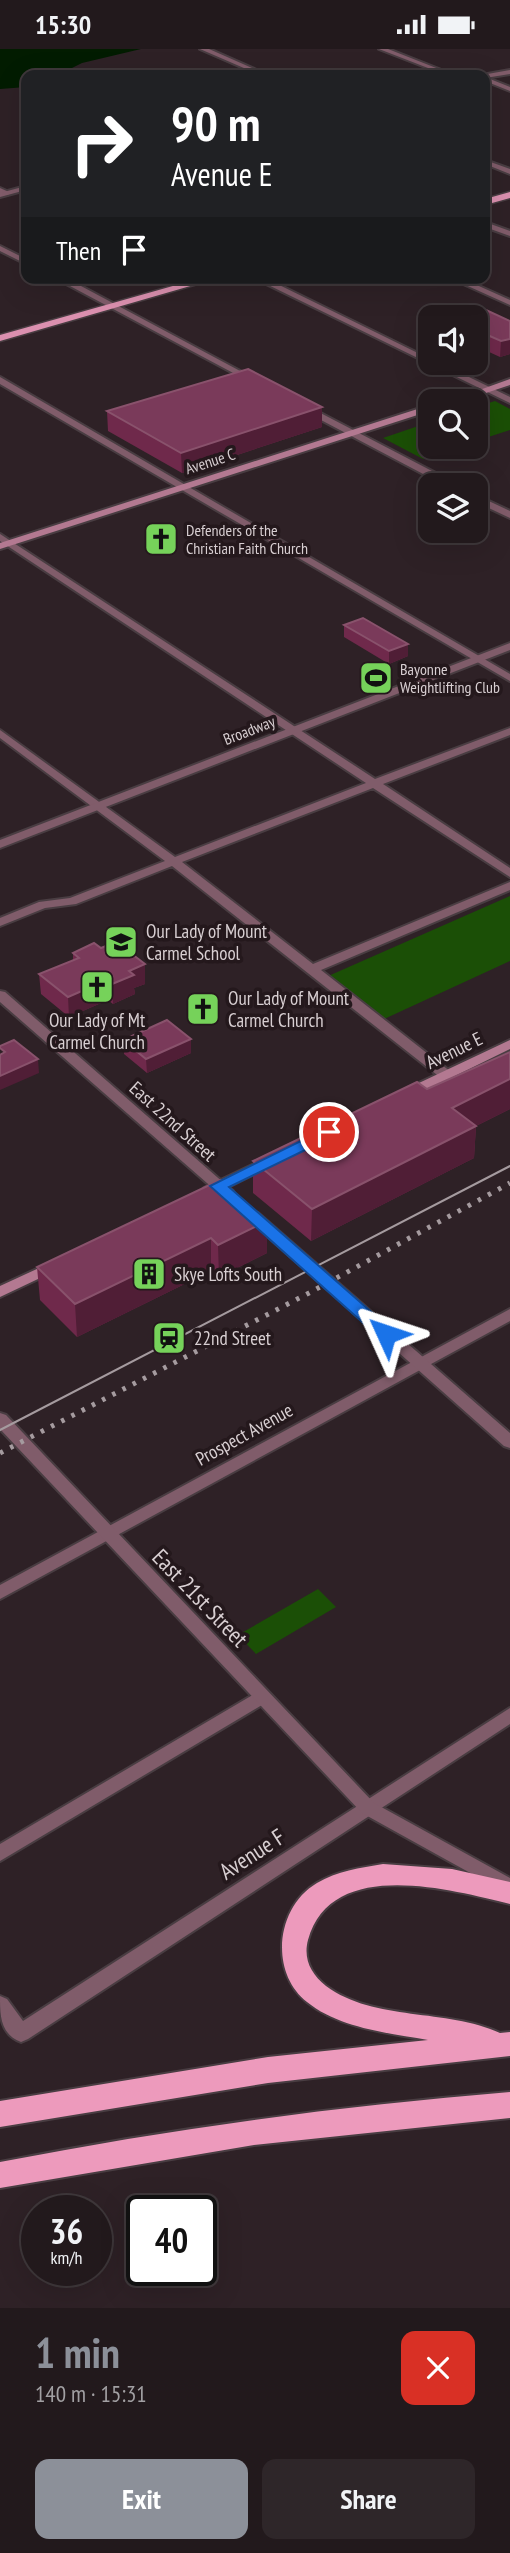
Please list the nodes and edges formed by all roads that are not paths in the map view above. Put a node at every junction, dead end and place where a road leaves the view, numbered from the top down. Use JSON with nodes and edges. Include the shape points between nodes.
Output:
{"nodes":[{"id":1,"x":203,"y":49,"type":"edge"},
{"id":2,"x":382,"y":49,"type":"edge"},
{"id":3,"x":253,"y":70,"type":"edge"},
{"id":4,"x":438,"y":70,"type":"edge"},
{"id":5,"x":510,"y":72,"type":"edge"},
{"id":6,"x":490,"y":77,"type":"edge"},
{"id":7,"x":490,"y":80,"type":"edge"},
{"id":8,"x":510,"y":89,"type":"edge"},
{"id":9,"x":490,"y":164,"type":"edge"},
{"id":10,"x":510,"y":172,"type":"edge"},
{"id":11,"x":21,"y":189,"type":"edge"},
{"id":12,"x":2,"y":193,"type":"edge"},
{"id":13,"x":510,"y":195,"type":"edge"},
{"id":14,"x":490,"y":201,"type":"edge"},
{"id":15,"x":490,"y":226,"type":"edge"},
{"id":16,"x":510,"y":234,"type":"edge"},
{"id":17,"x":0,"y":248,"type":"edge"},
{"id":18,"x":21,"y":259,"type":"edge"},
{"id":19,"x":70,"y":284,"type":"edge"},
{"id":20,"x":192,"y":284,"type":"edge"},
{"id":21,"x":270,"y":284,"type":"edge"},
{"id":22,"x":467,"y":284,"type":"edge"},
{"id":23,"x":510,"y":303,"type":"edge"},
{"id":24,"x":113,"y":306,"type":"junction"},
{"id":25,"x":0,"y":338,"type":"edge"},
{"id":26,"x":418,"y":356,"type":"edge"},
{"id":27,"x":457,"y":375,"type":"edge"},
{"id":28,"x":0,"y":380,"type":"edge"},
{"id":29,"x":510,"y":382,"type":"edge"},
{"id":30,"x":262,"y":385,"type":"edge"},
{"id":31,"x":486,"y":389,"type":"edge"},
{"id":32,"x":488,"y":390,"type":"joint"},
{"id":33,"x":510,"y":400,"type":"edge"},
{"id":34,"x":296,"y":403,"type":"edge"},
{"id":35,"x":418,"y":412,"type":"edge"},
{"id":36,"x":352,"y":433,"type":"junction"},
{"id":37,"x":429,"y":473,"type":"edge"},
{"id":38,"x":182,"y":487,"type":"junction"},
{"id":39,"x":488,"y":504,"type":"edge"},
{"id":40,"x":510,"y":515,"type":"edge"},
{"id":41,"x":3,"y":542,"type":"edge"},
{"id":42,"x":510,"y":646,"type":"edge"},
{"id":43,"x":477,"y":659,"type":"junction"},
{"id":44,"x":510,"y":678,"type":"edge"},
{"id":45,"x":292,"y":730,"type":"junction"},
{"id":46,"x":510,"y":731,"type":"edge"},
{"id":47,"x":0,"y":733,"type":"edge"},
{"id":48,"x":5,"y":743,"type":"edge"},
{"id":49,"x":376,"y":785,"type":"junction"},
{"id":50,"x":98,"y":806,"type":"junction"},
{"id":51,"x":0,"y":844,"type":"edge"},
{"id":52,"x":174,"y":862,"type":"junction"},
{"id":53,"x":510,"y":873,"type":"edge"},
{"id":54,"x":510,"y":885,"type":"edge"},
{"id":55,"x":0,"y":922,"type":"edge"},
{"id":56,"x":313,"y":969,"type":"junction"},
{"id":57,"x":0,"y":995,"type":"edge"},
{"id":58,"x":510,"y":1044,"type":"edge"},
{"id":59,"x":446,"y":1075,"type":"junction"},
{"id":60,"x":397,"y":1099,"type":"edge"},
{"id":61,"x":284,"y":1154,"type":"edge"},
{"id":62,"x":218,"y":1186,"type":"junction"},
{"id":63,"x":190,"y":1200,"type":"edge"},
{"id":64,"x":71,"y":1257,"type":"edge"},
{"id":65,"x":0,"y":1292,"type":"edge"},
{"id":66,"x":510,"y":1314,"type":"edge"},
{"id":67,"x":419,"y":1363,"type":"junction"},
{"id":68,"x":0,"y":1419,"type":"edge"},
{"id":69,"x":510,"y":1442,"type":"edge"},
{"id":70,"x":107,"y":1534,"type":"junction"},
{"id":71,"x":0,"y":1593,"type":"edge"},
{"id":72,"x":261,"y":1697,"type":"junction"},
{"id":73,"x":510,"y":1715,"type":"edge"},
{"id":74,"x":368,"y":1808,"type":"junction"},
{"id":75,"x":0,"y":1853,"type":"edge"},
{"id":76,"x":510,"y":1887,"type":"edge"},
{"id":77,"x":510,"y":1893,"type":"edge"},
{"id":78,"x":0,"y":2005,"type":"edge"},
{"id":79,"x":505,"y":2044,"type":"edge"},
{"id":80,"x":510,"y":2105,"type":"edge"},
{"id":81,"x":0,"y":2114,"type":"edge"},
{"id":82,"x":0,"y":2175,"type":"edge"}],
"edges":[{"from":1,"to":3,"type":"street"},
{"from":2,"to":4,"type":"street"},
{"from":5,"to":6,"type":"street"},
{"from":7,"to":8,"type":"street"},
{"from":9,"to":10,"type":"street"},
{"from":11,"to":12,"type":"street"},
{"from":13,"to":14,"type":"main road"},
{"from":15,"to":16,"type":"street"},
{"from":17,"to":18,"type":"street"},
{"from":19,"to":24,"type":"street"},
{"from":20,"to":24,"type":"main road"},
{"from":21,"to":26,"type":"street"},
{"from":22,"to":23,"type":"street"},
{"from":24,"to":25,"type":"main road"},
{"from":24,"to":30,"type":"street"},
{"from":27,"to":31,"type":"street"},
{"from":28,"to":38,"type":"street"},
{"from":29,"to":32,"type":"main road"},
{"from":32,"to":33,"type":"street"},
{"from":34,"to":36,"type":"street"},
{"from":35,"to":36,"type":"main road","name":"Avenue C"},
{"from":36,"to":37,"type":"street"},
{"from":36,"to":38,"type":"main road","name":"Avenue C"},
{"from":38,"to":41,"type":"main road","name":"Avenue C"},
{"from":38,"to":43,"type":"street"},
{"from":39,"to":40,"type":"street"},
{"from":41,"to":45,"type":"street"},
{"from":42,"to":43,"type":"street","name":"Broadway"},
{"from":43,"to":44,"type":"street"},
{"from":43,"to":45,"type":"street","name":"Broadway"},
{"from":45,"to":49,"type":"street"},
{"from":45,"to":50,"type":"street","name":"Broadway"},
{"from":46,"to":49,"type":"street"},
{"from":47,"to":48,"type":"street"},
{"from":48,"to":50,"type":"street"},
{"from":49,"to":52,"type":"street"},
{"from":49,"to":53,"type":"street"},
{"from":50,"to":51,"type":"street","name":"Broadway"},
{"from":50,"to":52,"type":"street"},
{"from":52,"to":55,"type":"street","via":[[72,901],[43,905]]},
{"from":52,"to":56,"type":"street"},
{"from":54,"to":56,"type":"street"},
{"from":56,"to":59,"type":"street"},
{"from":57,"to":62,"type":"street","name":"East 22nd Street"},
{"from":58,"to":59,"type":"main road","name":"Avenue E"},
{"from":59,"to":60,"type":"main road","name":"Avenue E"},
{"from":61,"to":62,"type":"main road"},
{"from":62,"to":63,"type":"main road"},
{"from":62,"to":67,"type":"street","name":"East 22nd Street"},
{"from":64,"to":65,"type":"main road"},
{"from":66,"to":67,"type":"street","name":"Prospect Avenue"},
{"from":67,"to":69,"type":"street","name":"East 22nd Street"},
{"from":67,"to":70,"type":"street","name":"Prospect Avenue"},
{"from":68,"to":70,"type":"street","name":"East 21st Street"},
{"from":70,"to":71,"type":"street","name":"Prospect Avenue"},
{"from":70,"to":72,"type":"street","name":"East 21st Street"},
{"from":72,"to":74,"type":"street","name":"East 21st Street"},
{"from":72,"to":75,"type":"street"},
{"from":73,"to":74,"type":"street","name":"Avenue F"},
{"from":74,"to":76,"type":"street","name":"East 21st Street"},
{"from":74,"to":78,"type":"street","name":"Avenue F","via":[[21,2033]]},
{"from":77,"to":79,"type":"highway","via":[[442,1876],[390,1873],[350,1880],[317,1898],[296,1925],[293,1952],[297,1976],[321,1998],[368,2015]]},
{"from":79,"to":81,"type":"highway","via":[[268,2070]]},
{"from":80,"to":82,"type":"highway","via":[[270,2129]]}]}
